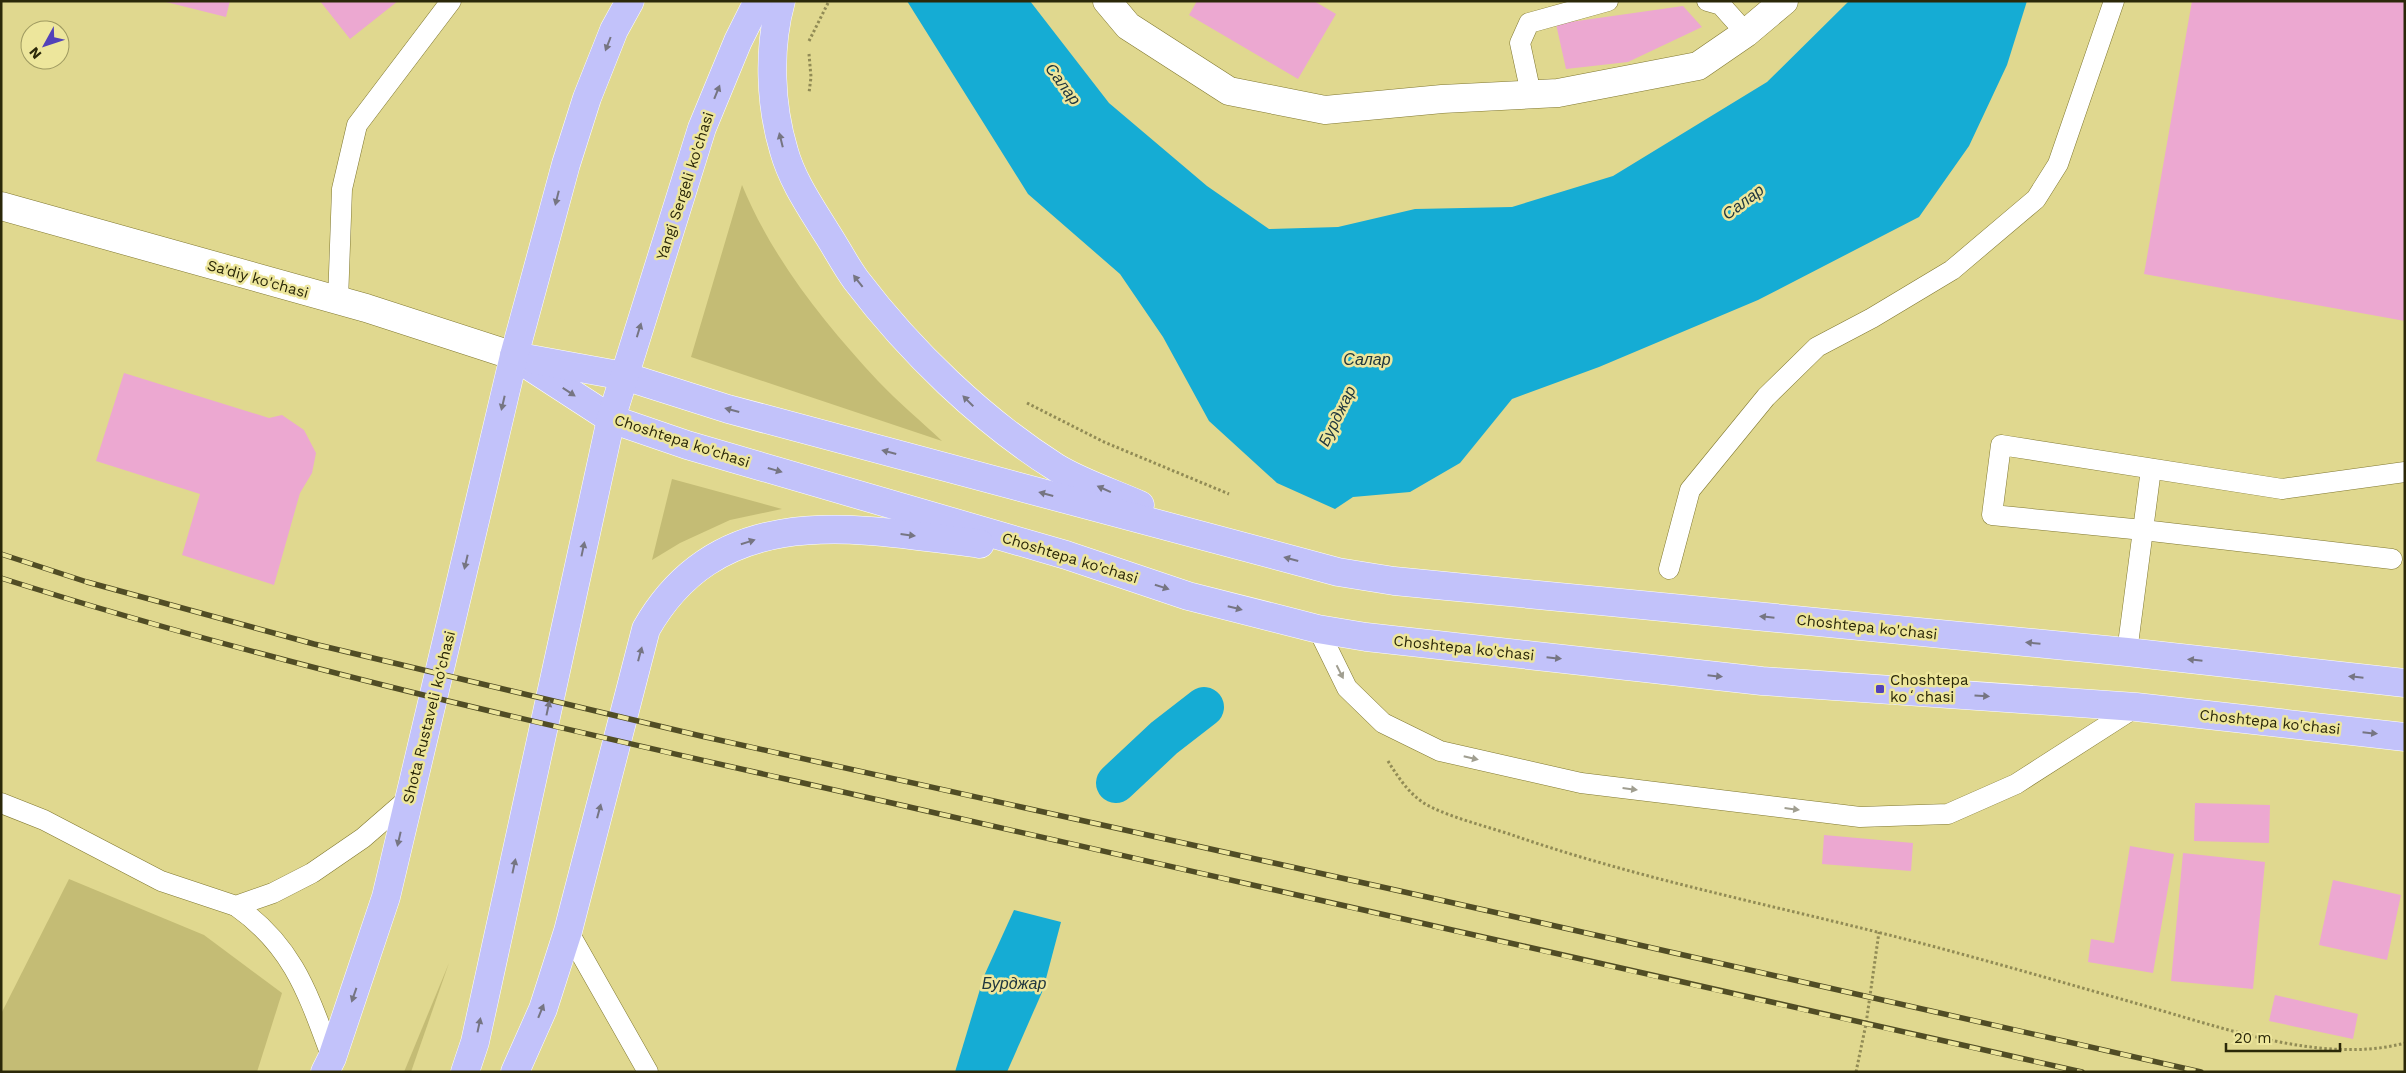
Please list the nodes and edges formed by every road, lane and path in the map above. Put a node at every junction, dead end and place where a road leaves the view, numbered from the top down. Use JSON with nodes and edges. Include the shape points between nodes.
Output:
{"nodes":[{"id":1,"x":451,"y":1,"type":"edge"},
{"id":2,"x":630,"y":1,"type":"edge"},
{"id":3,"x":758,"y":1,"type":"edge"},
{"id":4,"x":780,"y":1,"type":"edge"},
{"id":5,"x":829,"y":1,"type":"edge"},
{"id":6,"x":1106,"y":1,"type":"edge"},
{"id":7,"x":1608,"y":1,"type":"edge"},
{"id":8,"x":1707,"y":1,"type":"edge"},
{"id":9,"x":1784,"y":1,"type":"edge"},
{"id":10,"x":2114,"y":1,"type":"edge"},
{"id":11,"x":1746,"y":34,"type":"junction"},
{"id":12,"x":808,"y":44,"type":"dead end"},
{"id":13,"x":809,"y":52,"type":"dead end"},
{"id":14,"x":1531,"y":94,"type":"junction"},
{"id":15,"x":808,"y":102,"type":"dead end"},
{"id":16,"x":1,"y":206,"type":"edge"},
{"id":17,"x":338,"y":301,"type":"junction"},
{"id":18,"x":514,"y":356,"type":"junction"},
{"id":19,"x":624,"y":376,"type":"junction"},
{"id":20,"x":1019,"y":399,"type":"dead end"},
{"id":21,"x":611,"y":419,"type":"junction"},
{"id":22,"x":2151,"y":469,"type":"junction"},
{"id":23,"x":2405,"y":472,"type":"edge"},
{"id":24,"x":1229,"y":494,"type":"dead end"},
{"id":25,"x":2142,"y":530,"type":"junction"},
{"id":26,"x":1212,"y":538,"type":"junction"},
{"id":27,"x":1066,"y":555,"type":"junction"},
{"id":28,"x":2392,"y":559,"type":"dead end"},
{"id":29,"x":1669,"y":569,"type":"dead end"},
{"id":30,"x":1318,"y":629,"type":"junction"},
{"id":31,"x":2127,"y":652,"type":"junction"},
{"id":32,"x":2405,"y":682,"type":"edge"},
{"id":33,"x":2136,"y":707,"type":"junction"},
{"id":34,"x":1383,"y":723,"type":"junction"},
{"id":35,"x":2405,"y":737,"type":"edge"},
{"id":36,"x":409,"y":798,"type":"junction"},
{"id":37,"x":1,"y":803,"type":"edge"},
{"id":38,"x":236,"y":906,"type":"junction"},
{"id":39,"x":568,"y":931,"type":"junction"},
{"id":40,"x":1879,"y":932,"type":"junction"},
{"id":41,"x":2405,"y":1044,"type":"edge"},
{"id":42,"x":328,"y":1065,"type":"edge"},
{"id":43,"x":465,"y":1072,"type":"edge"},
{"id":44,"x":515,"y":1072,"type":"edge"},
{"id":45,"x":648,"y":1072,"type":"edge"},
{"id":46,"x":1856,"y":1072,"type":"edge"}],
"edges":[{"from":1,"to":17,"type":"lane","via":[[357,125],[342,189]]},
{"from":2,"to":18,"type":"main road","one_way":true,"via":[[614,30],[587,98]]},
{"from":19,"to":3,"type":"main road","name":"Yangi Sergeli ko'chasi","one_way":true,"via":[[702,128]]},
{"from":26,"to":4,"type":"main road","one_way":true,"via":[[1058,468],[974,407],[914,347],[856,279],[813,212],[784,153],[773,82],[774,36]]},
{"from":5,"to":12,"type":"path"},
{"from":6,"to":14,"type":"street","via":[[1128,26],[1229,91],[1325,110]]},
{"from":7,"to":14,"type":"lane","via":[[1529,23],[1520,42]]},
{"from":8,"to":11,"type":"lane","via":[[1722,5]]},
{"from":9,"to":11,"type":"street"},
{"from":10,"to":29,"type":"lane","via":[[2058,164],[2036,199],[1952,270],[1817,348],[1766,397],[1690,490]]},
{"from":11,"to":14,"type":"street","via":[[1698,66],[1558,93]]},
{"from":13,"to":15,"type":"path"},
{"from":16,"to":17,"type":"street","name":"Sa'diy ko'chasi"},
{"from":17,"to":18,"type":"street","name":"Sa'diy ko'chasi"},
{"from":18,"to":19,"type":"main road","name":"Choshtepa ko'chasi"},
{"from":18,"to":21,"type":"main road","name":"Choshtepa ko'chasi","one_way":true},
{"from":18,"to":36,"type":"main road","name":"Shota Rustaveli ko'chasi","one_way":true},
{"from":19,"to":21,"type":"main road"},
{"from":26,"to":19,"type":"main road","name":"Choshtepa ko'chasi","one_way":true,"via":[[737,412]]},
{"from":20,"to":24,"type":"path","via":[[1104,442]]},
{"from":21,"to":27,"type":"main road","name":"Choshtepa ko'chasi","one_way":true,"via":[[687,445]]},
{"from":43,"to":21,"type":"main road","one_way":true,"via":[[475,1042]]},
{"from":22,"to":23,"type":"lane","via":[[2282,489]]},
{"from":22,"to":25,"type":"lane"},
{"from":22,"to":25,"type":"lane","via":[[2001,445],[1992,515]]},
{"from":25,"to":28,"type":"lane"},
{"from":25,"to":31,"type":"lane"},
{"from":31,"to":26,"type":"main road","name":"Choshtepa ko'chasi","one_way":true,"via":[[1394,581],[1338,572]]},
{"from":27,"to":30,"type":"main road","name":"Choshtepa ko'chasi","one_way":true,"via":[[1188,596]]},
{"from":39,"to":27,"type":"main road","one_way":true,"via":[[646,630],[675,588],[705,563],[750,540],[826,528]]},
{"from":30,"to":33,"type":"main road","name":"Choshtepa ko'chasi","one_way":true,"via":[[1366,638],[1762,681]]},
{"from":30,"to":34,"type":"lane","one_way":true,"via":[[1347,688]]},
{"from":32,"to":31,"type":"main road","name":"Choshtepa ko'chasi","one_way":true},
{"from":34,"to":33,"type":"lane","one_way":true,"via":[[1440,751],[1581,782],[1860,817],[1948,814],[2016,784]]},
{"from":33,"to":35,"type":"main road","name":"Choshtepa ko'chasi","one_way":true},
{"from":34,"to":40,"type":"path","via":[[1387,759],[1401,783],[1430,807],[1557,850],[1688,887]]},
{"from":36,"to":38,"type":"lane","via":[[363,838],[312,873],[274,893]]},
{"from":36,"to":42,"type":"main road","name":"Shota Rustaveli ko'chasi","one_way":true,"via":[[386,897]]},
{"from":37,"to":38,"type":"lane","via":[[44,820],[161,881]]},
{"from":38,"to":42,"type":"lane","via":[[259,922],[295,969],[310,999]]},
{"from":44,"to":39,"type":"main road","one_way":true,"via":[[543,1009]]},
{"from":39,"to":45,"type":"lane"},
{"from":40,"to":41,"type":"path","via":[[2231,1030],[2292,1043],[2350,1050]]},
{"from":40,"to":46,"type":"path"}]}
